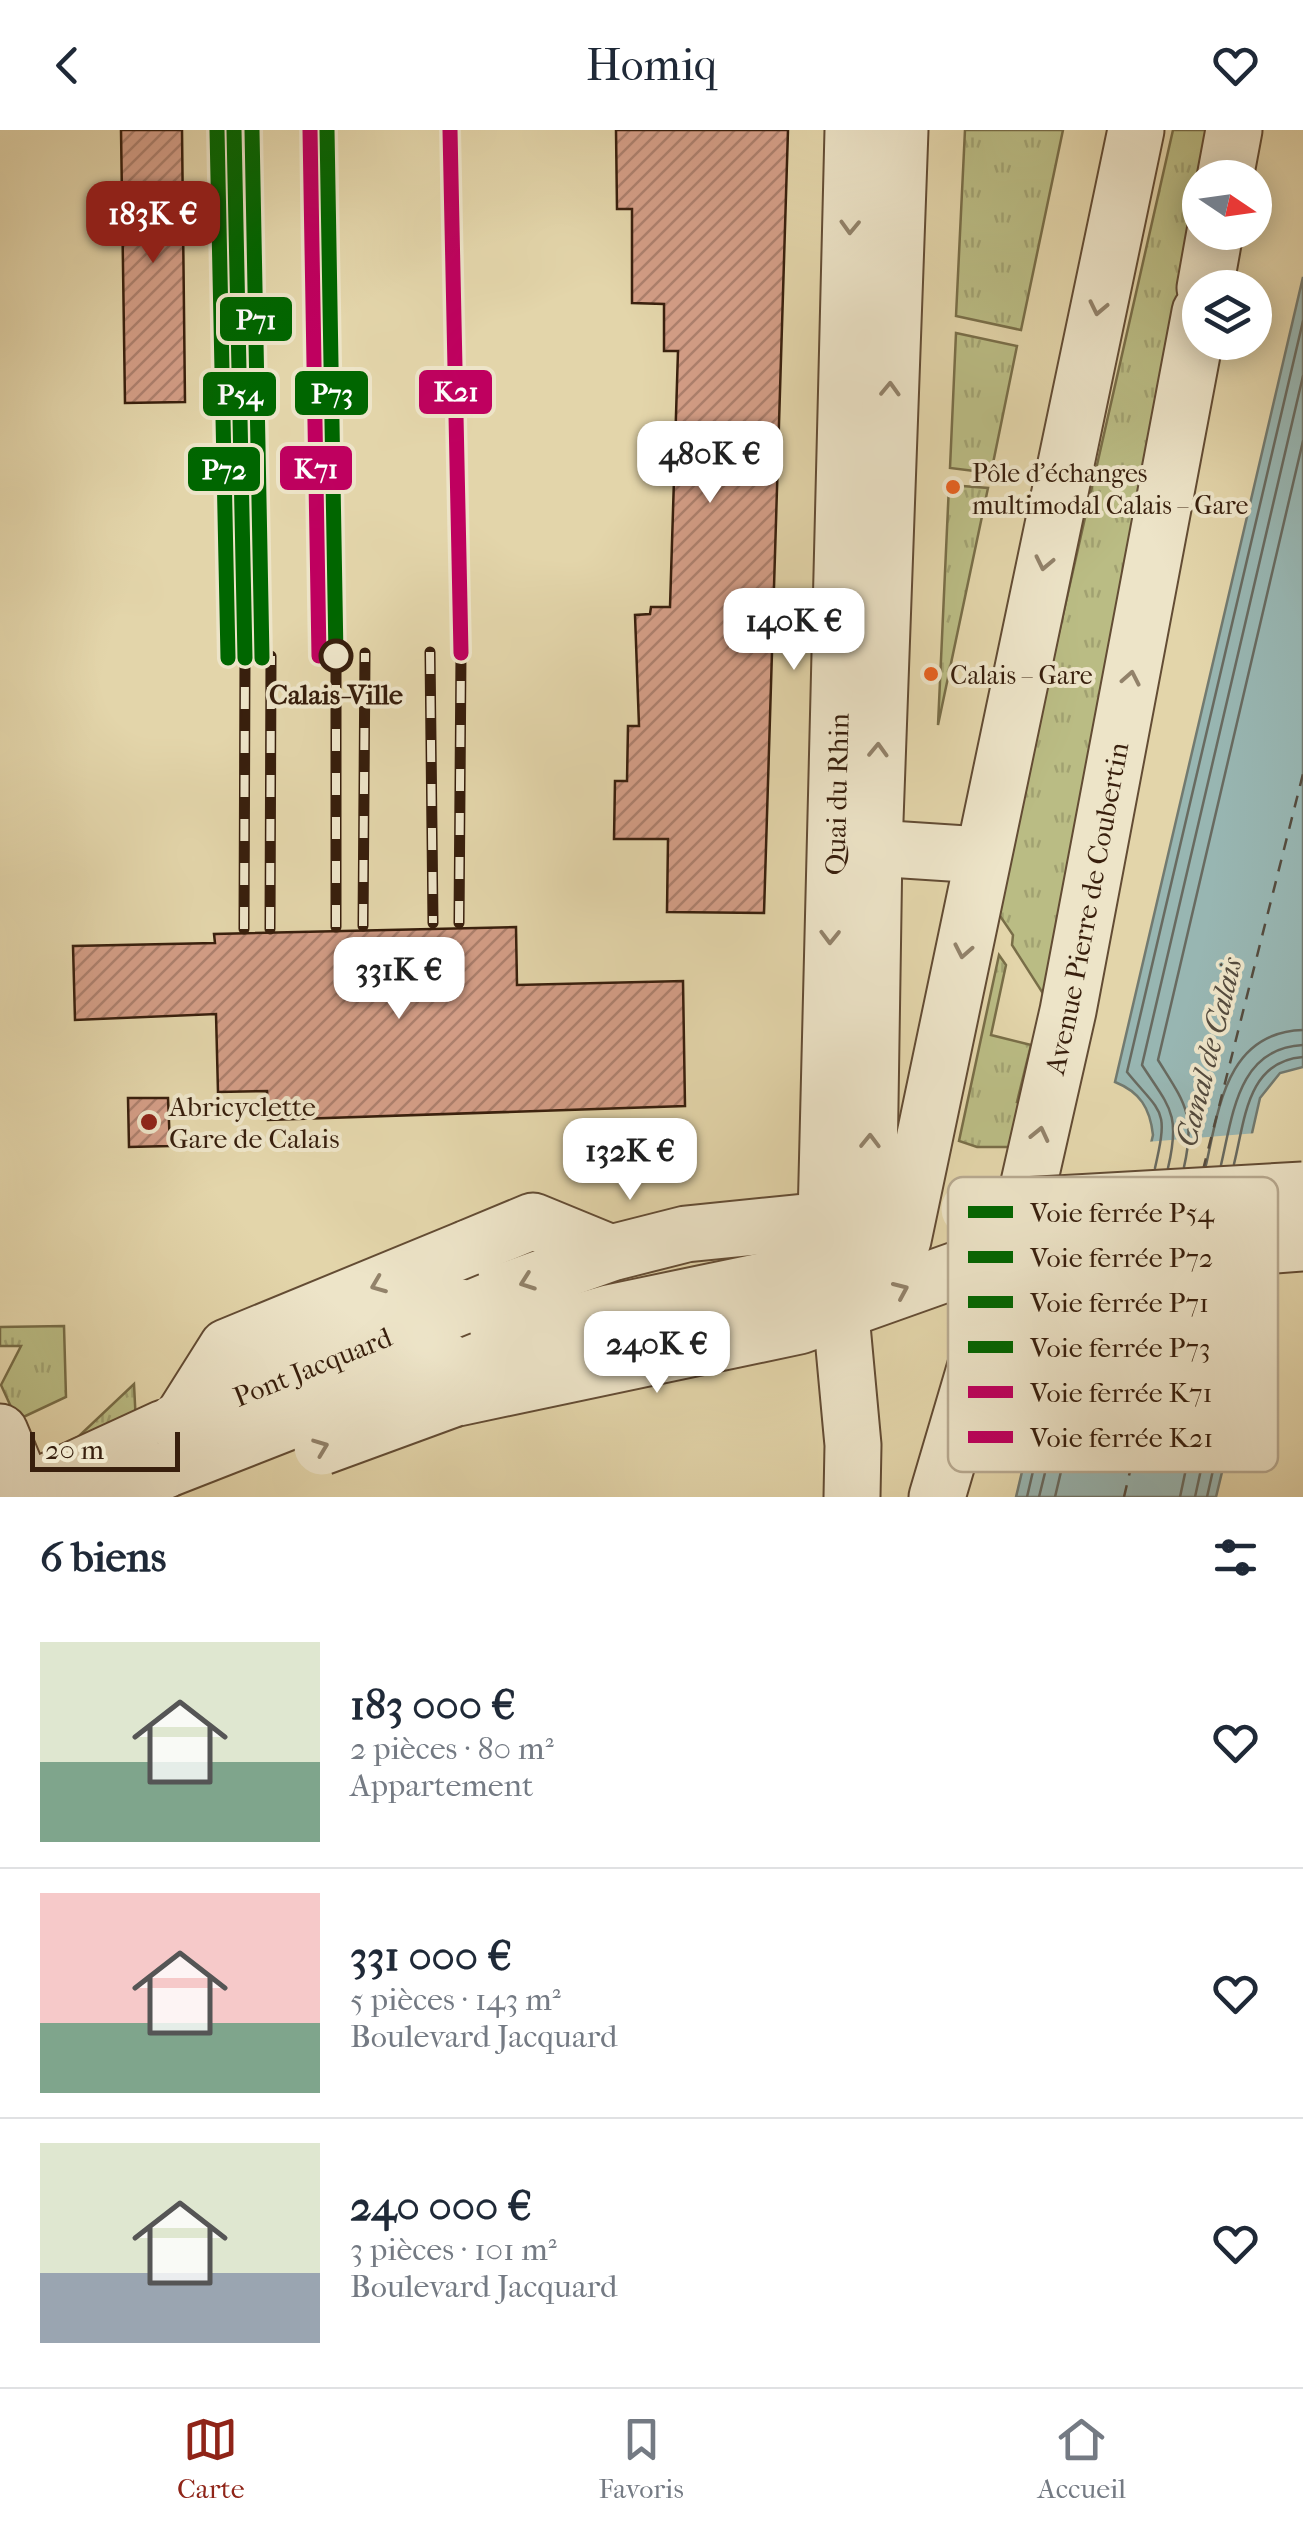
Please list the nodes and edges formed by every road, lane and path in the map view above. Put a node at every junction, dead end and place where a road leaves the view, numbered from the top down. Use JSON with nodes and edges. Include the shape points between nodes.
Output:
{"nodes":[{"id":1,"x":853,"y":130,"type":"edge"},
{"id":2,"x":900,"y":130,"type":"edge"},
{"id":3,"x":1136,"y":130,"type":"edge"},
{"id":4,"x":1234,"y":130,"type":"edge"},
{"id":5,"x":1229,"y":160,"type":"edge"},
{"id":6,"x":1191,"y":360,"type":"edge"},
{"id":7,"x":874,"y":848,"type":"junction"},
{"id":8,"x":981,"y":855,"type":"junction"},
{"id":9,"x":1030,"y":1177,"type":"edge"},
{"id":10,"x":1303,"y":1190,"type":"edge"},
{"id":11,"x":1278,"y":1191,"type":"edge"},
{"id":12,"x":948,"y":1216,"type":"edge"},
{"id":13,"x":1303,"y":1244,"type":"edge"},
{"id":14,"x":858,"y":1245,"type":"junction"},
{"id":15,"x":1278,"y":1246,"type":"edge"},
{"id":16,"x":610,"y":1253,"type":"junction"},
{"id":17,"x":948,"y":1265,"type":"edge"},
{"id":18,"x":0,"y":1432,"type":"edge"},
{"id":19,"x":178,"y":1453,"type":"edge"},
{"id":20,"x":948,"y":1460,"type":"edge"},
{"id":21,"x":20,"y":1494,"type":"edge"},
{"id":22,"x":105,"y":1497,"type":"edge"},
{"id":23,"x":852,"y":1497,"type":"edge"},
{"id":24,"x":937,"y":1497,"type":"edge"}],
"edges":[{"from":1,"to":14,"type":"street","name":"Quai du Rhin","one_way":true},
{"from":7,"to":2,"type":"street","one_way":true},
{"from":3,"to":8,"type":"street","one_way":true},
{"from":4,"to":5,"type":"street"},
{"from":9,"to":6,"type":"street","name":"Avenue Pierre de Coubertin","one_way":true},
{"from":7,"to":8,"type":"street"},
{"from":14,"to":7,"type":"street","one_way":true},
{"from":8,"to":14,"type":"street","one_way":true},
{"from":10,"to":11,"type":"street","bridge":true},
{"from":12,"to":14,"type":"street","bridge":true},
{"from":15,"to":13,"type":"street","one_way":true,"bridge":true},
{"from":14,"to":16,"type":"street","name":"Pont Jacquard","via":[[686,1234]]},
{"from":14,"to":17,"type":"street","one_way":true,"bridge":true},
{"from":14,"to":19,"type":"street","bridge":true,"via":[[449,1379]]},
{"from":14,"to":23,"type":"street"},
{"from":16,"to":19,"type":"street","name":"Pont Jacquard","one_way":true,"bridge":true,"via":[[460,1308]]},
{"from":16,"to":19,"type":"street","one_way":true,"bridge":true,"via":[[533,1221],[227,1347]]},
{"from":18,"to":21,"type":"street"},
{"from":19,"to":21,"type":"street"},
{"from":19,"to":22,"type":"street"},
{"from":24,"to":20,"type":"street","name":"Avenue Pierre de Coubertin","one_way":true}]}
